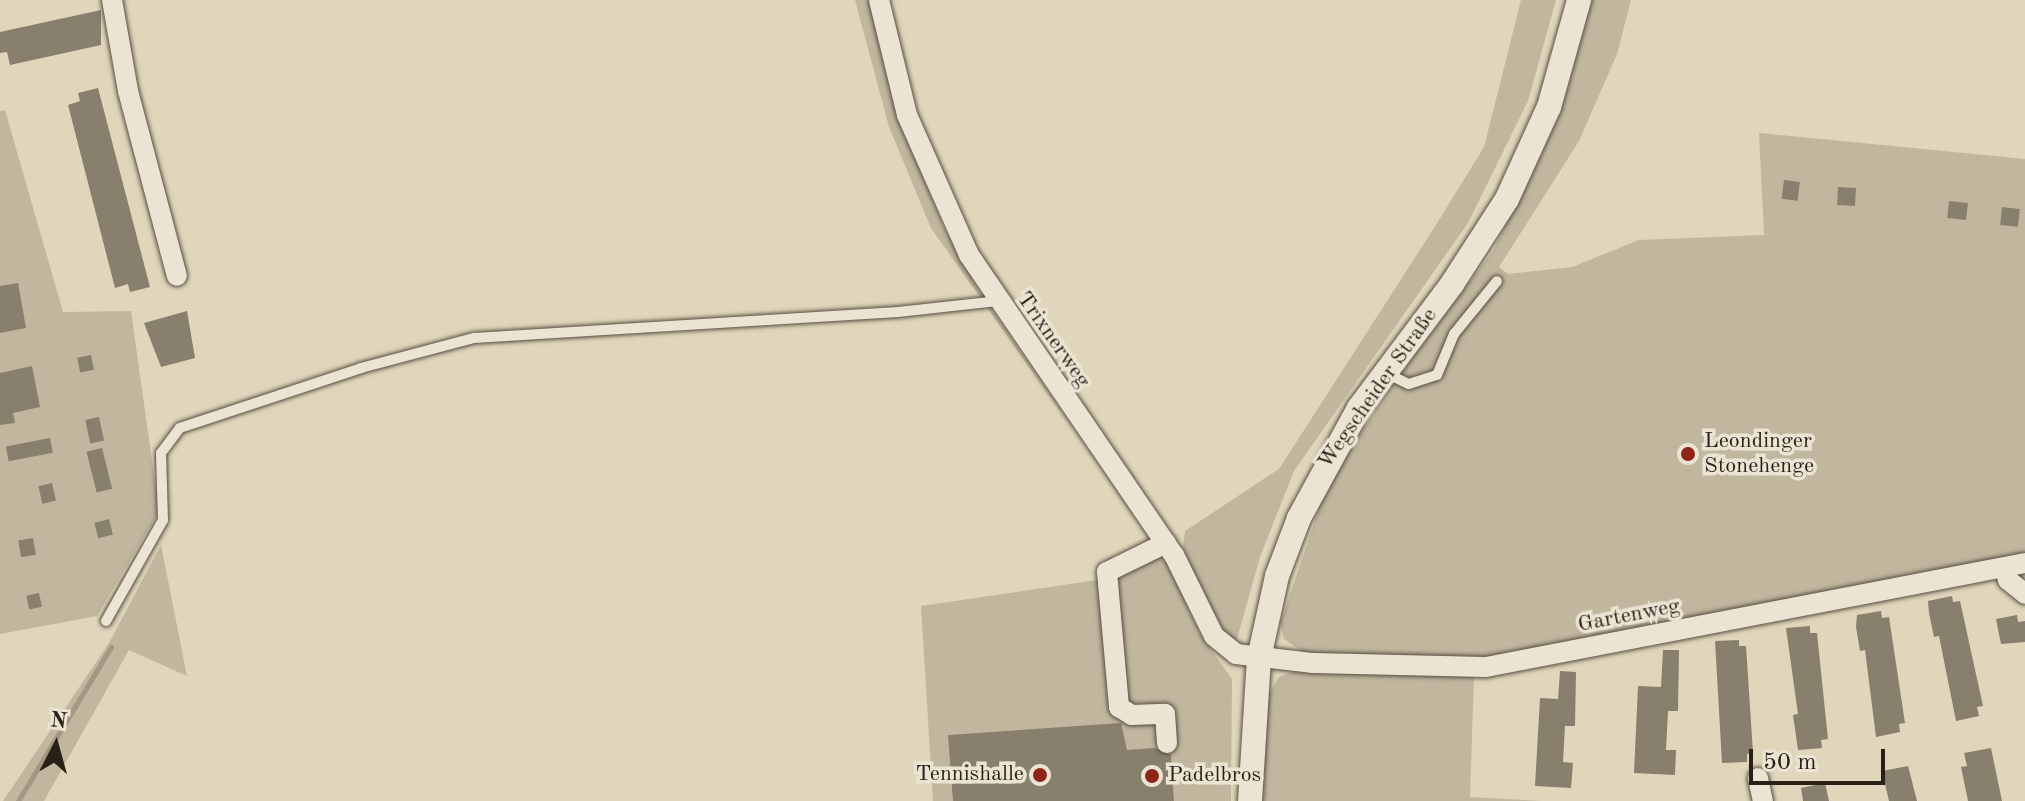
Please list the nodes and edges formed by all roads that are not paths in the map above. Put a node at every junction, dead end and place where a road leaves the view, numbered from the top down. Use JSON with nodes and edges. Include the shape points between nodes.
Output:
{"nodes":[{"id":1,"x":112,"y":0,"type":"edge"},
{"id":2,"x":879,"y":0,"type":"edge"},
{"id":3,"x":1579,"y":0,"type":"edge"},
{"id":4,"x":177,"y":276,"type":"dead end"},
{"id":5,"x":1497,"y":281,"type":"dead end"},
{"id":6,"x":997,"y":301,"type":"junction"},
{"id":7,"x":1386,"y":373,"type":"junction"},
{"id":8,"x":1166,"y":543,"type":"junction"},
{"id":9,"x":2015,"y":566,"type":"edge"},
{"id":10,"x":2025,"y":594,"type":"edge"},
{"id":11,"x":106,"y":621,"type":"dead end"},
{"id":12,"x":1259,"y":658,"type":"junction"},
{"id":13,"x":1167,"y":743,"type":"dead end"},
{"id":14,"x":1758,"y":778,"type":"dead end"},
{"id":15,"x":1250,"y":801,"type":"edge"},
{"id":16,"x":1763,"y":801,"type":"edge"}],
"edges":[{"from":1,"to":4,"type":"street","via":[[128,91]]},
{"from":2,"to":6,"type":"street","name":"Trixnerweg","via":[[897,80],[923,157]]},
{"from":3,"to":7,"type":"street","name":"Wegscheider Straße","via":[[1549,107],[1507,199]]},
{"from":5,"to":7,"type":"lane","via":[[1454,334],[1437,375],[1409,384]]},
{"from":6,"to":8,"type":"street","name":"Trixnerweg"},
{"from":6,"to":11,"type":"lane","via":[[474,338],[361,368],[180,428],[161,453],[163,520]]},
{"from":7,"to":12,"type":"street","name":"Wegscheider Straße","via":[[1309,493],[1277,576]]},
{"from":8,"to":12,"type":"street","name":"Trixnerweg","via":[[1214,636],[1236,654]]},
{"from":8,"to":13,"type":"street","via":[[1107,572],[1119,707],[1132,715],[1165,714]]},
{"from":9,"to":10,"type":"street","name":"Gartenweg","via":[[2008,580]]},
{"from":9,"to":12,"type":"street","name":"Gartenweg","via":[[1486,667]]},
{"from":12,"to":15,"type":"street","name":"Wegscheider Straße"},
{"from":14,"to":16,"type":"street"}]}
